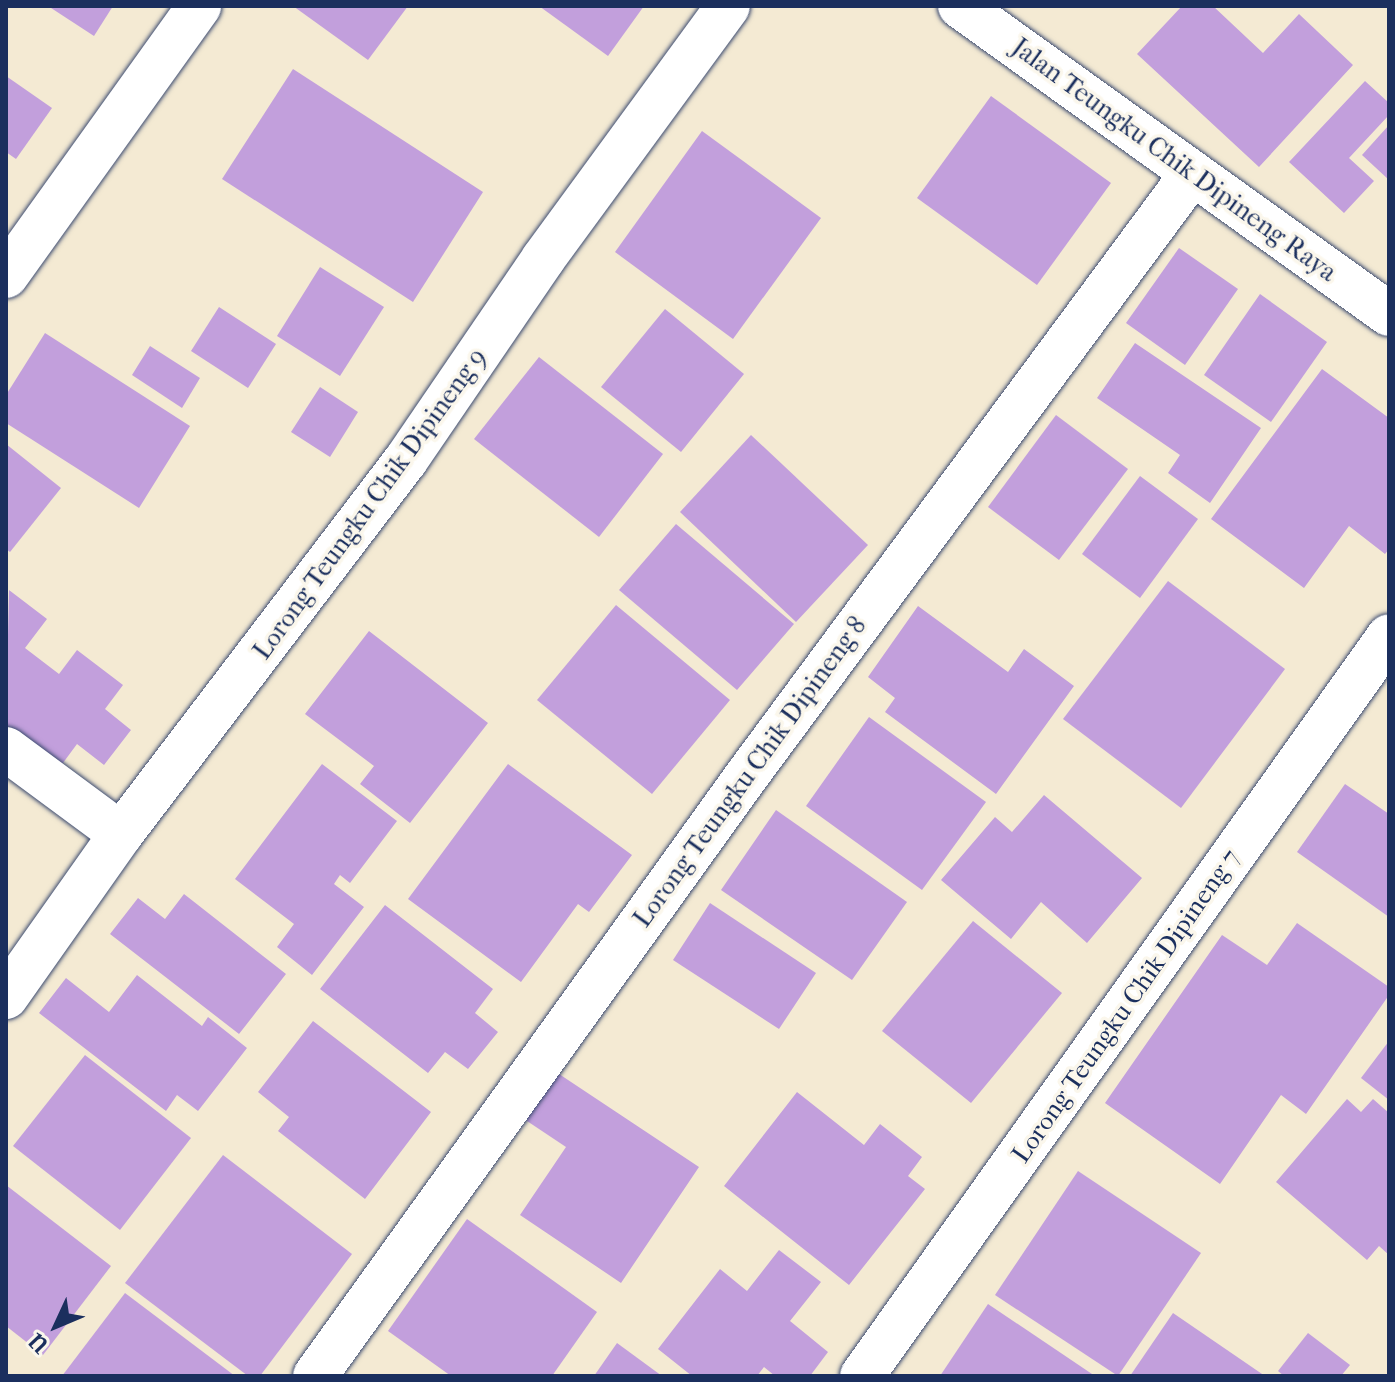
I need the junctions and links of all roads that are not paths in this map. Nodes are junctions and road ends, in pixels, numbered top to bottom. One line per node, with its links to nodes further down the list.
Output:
1 (199, 6): 5 (street)
2 (728, 6): 9 (street, Lorong Teungku Chik Dipineng 9)
3 (983, 12): 4 (street, Jalan Teungku Chik Dipineng Raya)
4 (1192, 174): 6 (street, Jalan Teungku Chik Dipineng Raya); 11 (street, Lorong Teungku Chik Dipineng 8)
5 (6, 276)
6 (1389, 314)
7 (1389, 636): 12 (street, Lorong Teungku Chik Dipineng 7)
8 (6, 749): 9 (street)
9 (121, 834): 10 (street, Lorong Teungku Chik Dipineng 9)
10 (6, 997)
11 (327, 1371)
12 (862, 1376)

